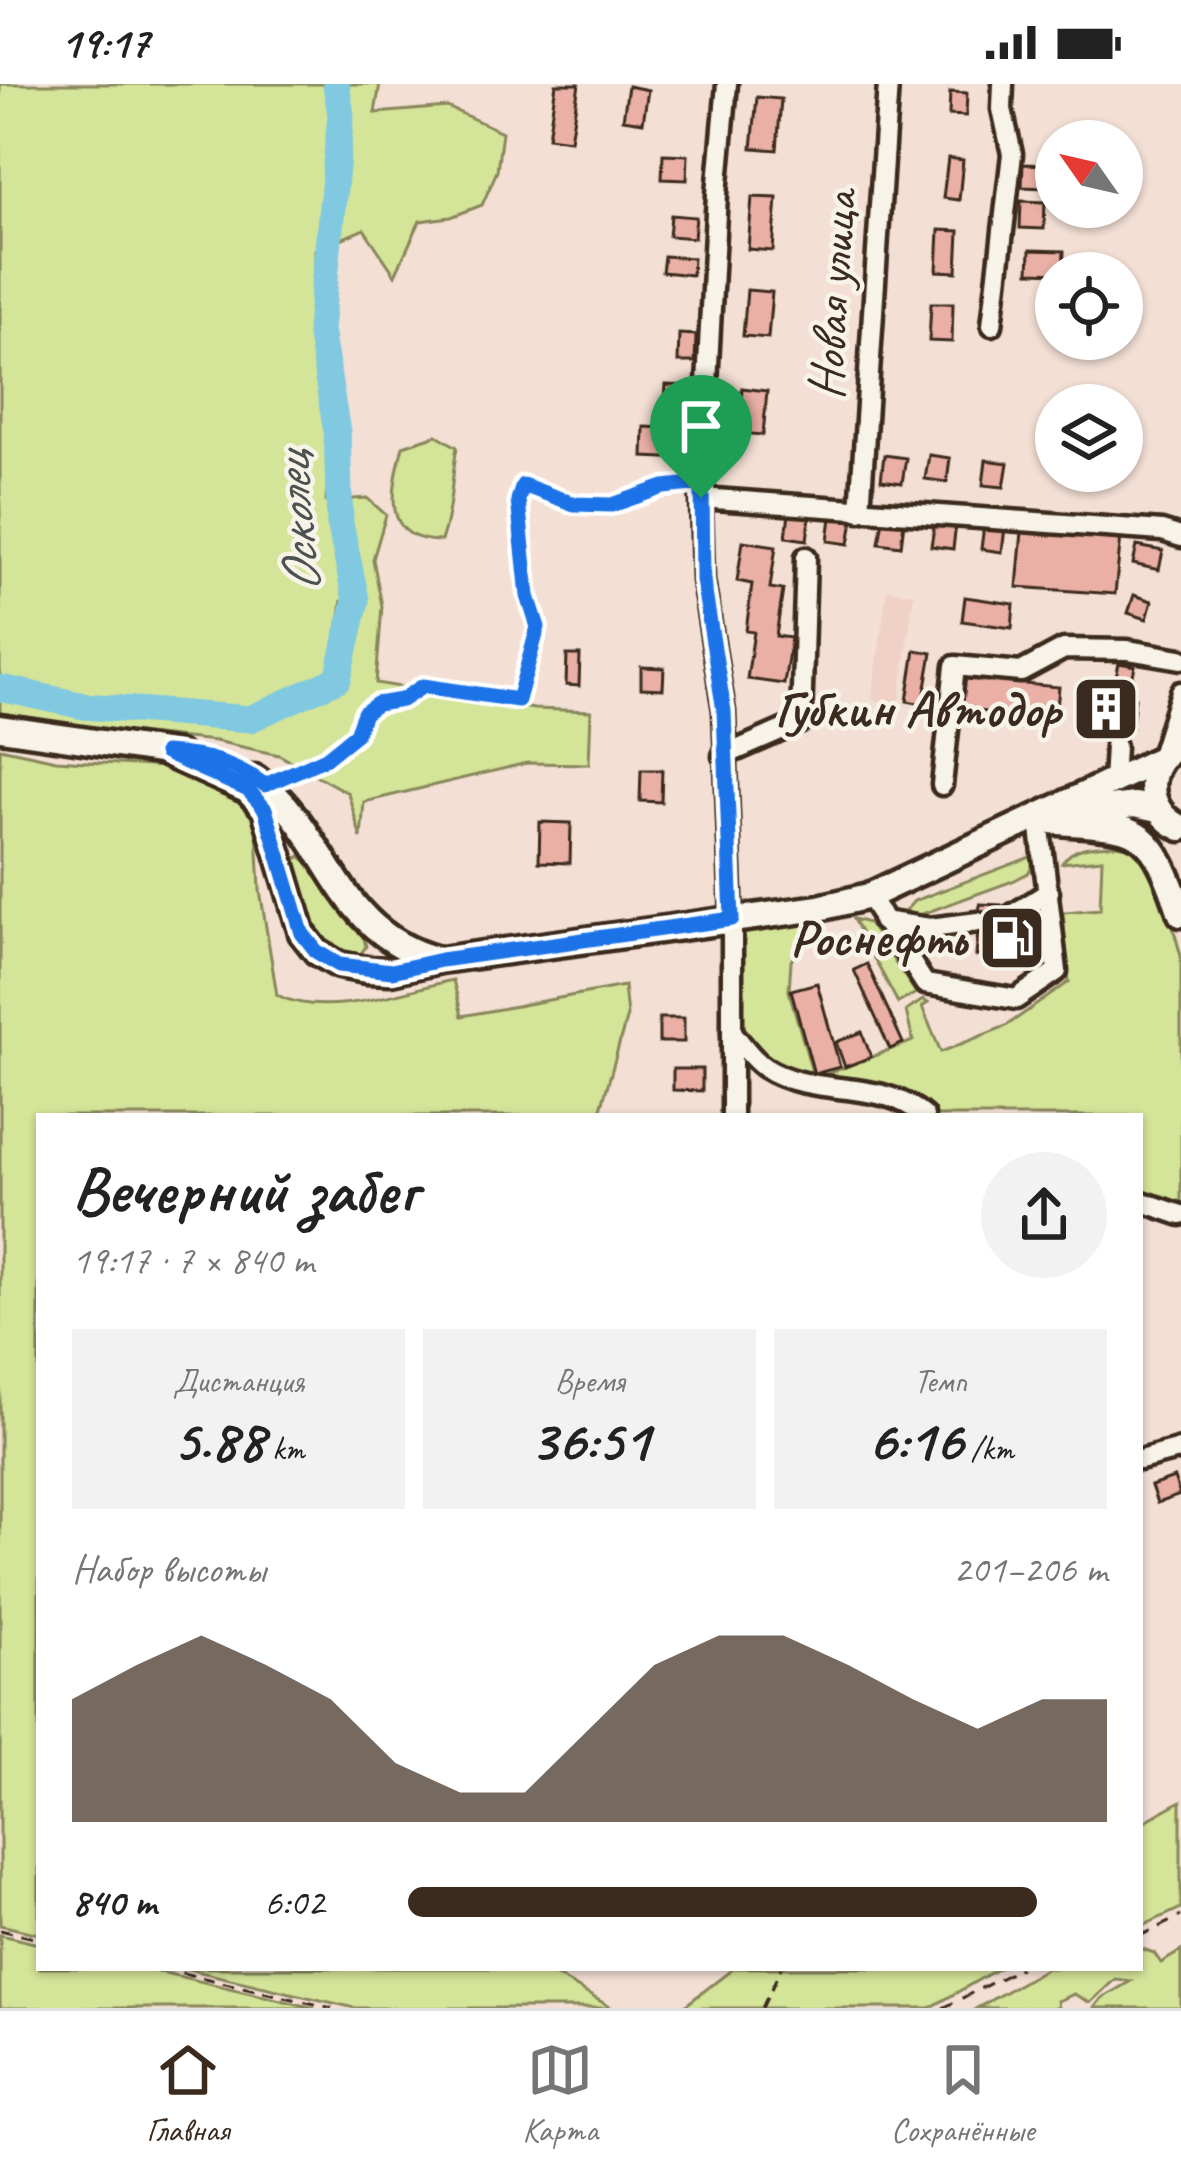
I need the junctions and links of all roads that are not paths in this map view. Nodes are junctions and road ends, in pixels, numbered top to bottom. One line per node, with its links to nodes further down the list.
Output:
1 (728, 84): 5 (street)
2 (888, 84): 6 (street, Новая улица)
3 (1003, 84): 4 (street)
4 (992, 325)
5 (697, 489): 6 (street); 15 (street)
6 (860, 511): 7 (street)
7 (1181, 537)
8 (806, 557): 15 (street)
9 (1181, 659): 17 (street)
10 (1181, 692): 13 (street)
11 (0, 728): 14 (main road)
12 (1115, 746): 16 (street)
13 (1174, 748): 16 (main road); 19 (main road)
14 (165, 753): 27 (main road); 27 (main road)
15 (723, 756): 23 (street)
16 (1113, 783): 18 (main road)
17 (942, 785)
18 (1039, 820): 19 (main road); 20 (street); 21 (main road); 22 (main road)
19 (1173, 827)
20 (1049, 892): 24 (street); 26 (street)
21 (869, 896): 23 (main road); 24 (street)
22 (1181, 914)
23 (732, 919): 27 (main road); 28 (street)
24 (882, 921): 25 (street)
25 (978, 922)
26 (999, 923)
27 (441, 960)
28 (733, 1032): 29 (street); 30 (street)
29 (732, 1113)
30 (919, 1113)
31 (1143, 1202): 32 (street)
32 (1181, 1215)
33 (1181, 1449): 34 (street)
34 (1143, 1459)

